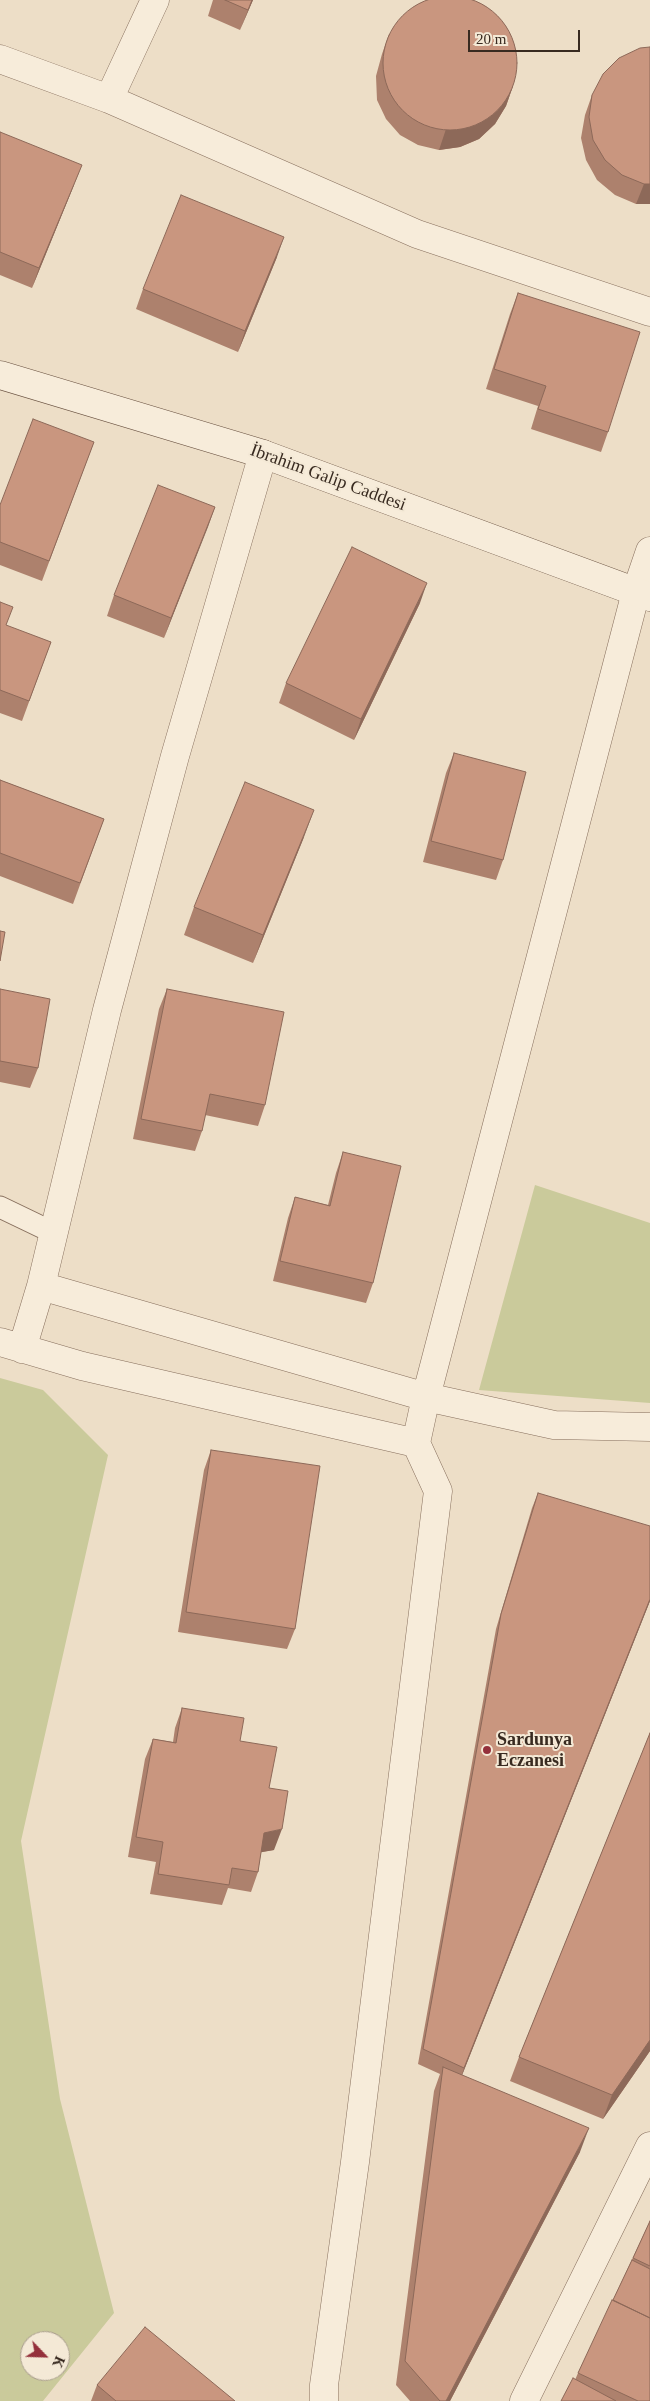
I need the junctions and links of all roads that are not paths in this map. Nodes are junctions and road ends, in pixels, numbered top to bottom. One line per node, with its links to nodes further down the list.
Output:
1 (155, 0): 3 (street)
2 (0, 59): 3 (street)
3 (109, 99): 4 (street)
4 (650, 312)
5 (0, 375): 6 (street, İbrahim Galip Caddesi)
6 (263, 454): 8 (street, İbrahim Galip Caddesi); 10 (street)
7 (650, 551): 8 (street)
8 (643, 595): 13 (street)
9 (0, 1207): 10 (lane)
10 (54, 1233): 11 (street)
11 (41, 1286): 12 (street); 13 (street)
12 (11, 1345): 15 (street)
13 (426, 1396): 14 (street); 15 (street)
14 (650, 1427)
15 (416, 1444): 17 (street)
16 (650, 2146): 18 (street)
17 (324, 2401)
18 (524, 2401)

